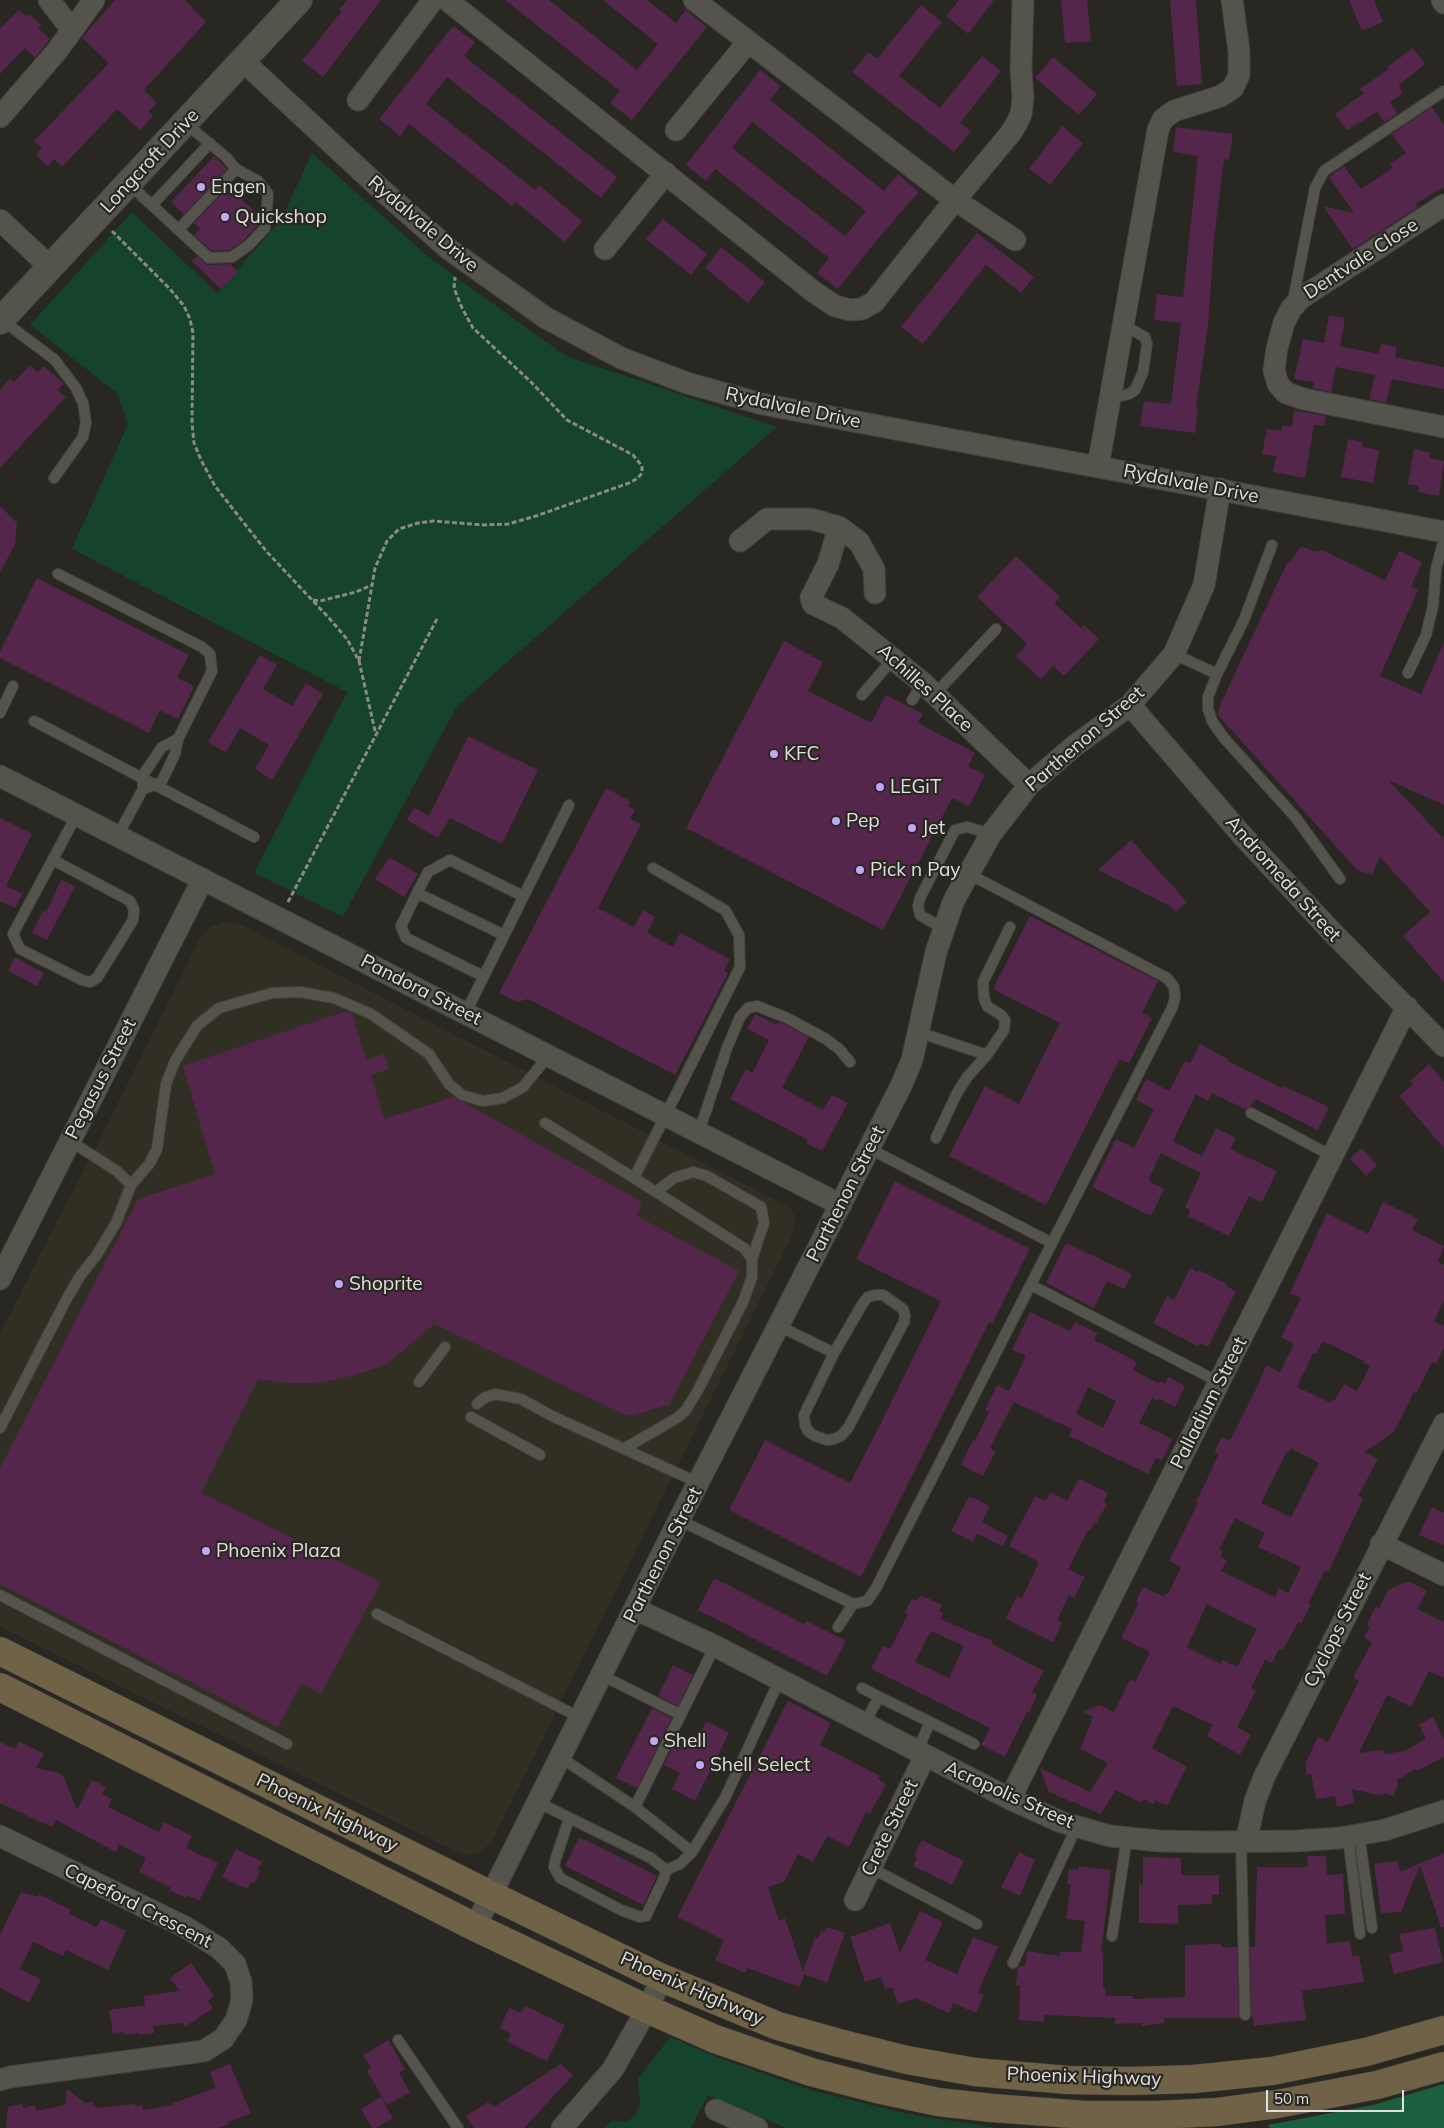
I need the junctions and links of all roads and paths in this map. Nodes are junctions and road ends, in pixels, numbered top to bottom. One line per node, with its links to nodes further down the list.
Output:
1 (49, 0): 11 (street)
2 (94, 0): 11 (street)
3 (299, 0): 13 (street, Longcroft Drive)
4 (433, 0): 15 (street)
5 (447, 0): 21 (street)
6 (694, 0): 12 (street)
7 (1023, 0): 23 (street)
8 (1232, 0): 35 (street)
9 (1442, 0): 10 (street)
10 (1444, 3)
11 (72, 30): 16 (street)
12 (748, 42): 18 (street); 23 (street)
13 (243, 62): 17 (street, Longcroft Drive); 31 (street, Rydalvale Drive)
14 (1444, 91): 33 (lane)
15 (358, 100)
16 (0, 117)
17 (185, 124): 19 (lane); 22 (street, Longcroft Drive)
18 (676, 130)
19 (210, 143): 20 (lane); 24 (lane)
20 (236, 169): 28 (lane); 28 (lane)
21 (666, 173): 23 (street); 30 (street)
22 (128, 184): 24 (lane); 26 (street, Longcroft Drive)
23 (955, 200): 29 (street)
24 (152, 205): 28 (lane)
25 (1444, 205): 33 (street, Dentvale Close)
26 (98, 216): 32 (street, Longcroft Drive); 49 (path)
27 (0, 220): 32 (street)
28 (178, 230)
29 (1015, 240)
30 (605, 249)
31 (459, 257): 38 (street, Rydalvale Drive); 47 (path)
32 (50, 267): 34 (street, Longcroft Drive)
33 (1291, 308): 37 (street, Dentvale Close)
34 (1, 320): 39 (lane)
35 (1123, 325): 36 (street); 36 (lane)
36 (1109, 399): 38 (street)
37 (1444, 427)
38 (1098, 466): 40 (street, Rydalvale Drive)
39 (54, 478)
40 (1220, 489): 42 (street, Rydalvale Drive); 52 (street, Parthenon Street)
41 (839, 527): 44 (street); 48 (street); 53 (street, Achilles Place)
42 (1444, 532)
43 (1444, 539): 55 (lane)
44 (740, 541)
45 (1272, 545): 56 (lane)
46 (58, 574): 64 (lane)
47 (372, 585): 49 (path); 54 (path)
48 (875, 593)
49 (312, 600): 54 (path)
50 (438, 618): 63 (path)
51 (996, 629): 58 (lane)
52 (1174, 654): 56 (lane); 60 (street, Parthenon Street)
53 (893, 659): 58 (street, Achilles Place); 59 (lane)
54 (359, 661): 63 (path)
55 (1408, 673)
56 (1217, 674): 78 (lane)
57 (13, 686): 61 (lane)
58 (923, 692): 68 (street, Achilles Place)
59 (862, 695)
60 (1130, 705): 68 (street, Parthenon Street); 86 (street, Andromeda Street)
61 (0, 712)
62 (34, 721): 66 (lane)
63 (376, 735): 81 (path)
64 (178, 738): 66 (lane); 67 (lane)
65 (0, 776): 70 (street, Pandora Street)
66 (143, 784): 67 (lane); 72 (lane)
67 (155, 785): 73 (lane)
68 (1029, 785): 71 (street, Parthenon Street)
69 (569, 805): 80 (lane)
70 (76, 816): 72 (street, Pandora Street); 74 (lane)
71 (991, 834): 76 (street, Parthenon Street); 83 (lane)
72 (117, 837): 77 (street, Pandora Street)
73 (254, 837)
74 (53, 860): 74 (lane)
75 (653, 868): 94 (lane)
76 (969, 874): 83 (street, Parthenon Street); 105 (lane)
77 (203, 879): 81 (street, Pandora Street); 98 (street, Pegasus Street)
78 (1340, 879)
79 (417, 893): 80 (lane); 84 (lane); 85 (lane)
80 (523, 896): 84 (lane)
81 (280, 918): 87 (street, Pandora Street)
82 (1010, 928): 91 (lane)
83 (944, 929): 88 (street, Parthenon Street)
84 (504, 935): 85 (lane)
85 (483, 976): 87 (lane)
86 (1408, 1007): 89 (street, Andromeda Street); 100 (street, Palladium Street)
87 (466, 1012): 90 (street, Pandora Street)
88 (918, 1032): 91 (lane); 99 (street, Parthenon Street)
89 (1444, 1046)
90 (549, 1055): 94 (street, Pandora Street); 102 (lane)
91 (987, 1055): 97 (lane)
92 (850, 1062): 96 (lane)
93 (1251, 1113): 100 (lane)
94 (665, 1115): 96 (street, Pandora Street); 101 (lane)
95 (545, 1123): 101 (lane)
96 (699, 1132): 104 (street, Pandora Street)
97 (936, 1138)
98 (70, 1141): 102 (lane); 107 (street, Pegasus Street)
99 (870, 1149): 104 (street, Parthenon Street); 105 (lane)
100 (1332, 1156): 113 (street, Palladium Street)
101 (634, 1178): 103 (lane)
102 (131, 1185): 117 (lane)
103 (656, 1192): 106 (lane); 106 (lane)
104 (841, 1205): 109 (street, Parthenon Street)
105 (1052, 1243): 108 (lane)
106 (752, 1259): 118 (lane)
107 (0, 1279)
108 (1031, 1285): 113 (lane); 125 (lane)
109 (779, 1326): 111 (lane); 120 (street, Parthenon Street)
110 (445, 1347): 112 (lane)
111 (834, 1353): 111 (lane)
112 (419, 1382)
113 (1219, 1382): 144 (street, Palladium Street)
114 (477, 1404): 118 (lane)
115 (471, 1417): 119 (lane)
116 (1444, 1424): 122 (street, Cyclops Street)
117 (0, 1428)
118 (625, 1448): 120 (lane)
119 (540, 1455)
120 (699, 1483): 121 (street, Parthenon Street)
121 (679, 1520): 125 (lane); 126 (street, Parthenon Street)
122 (1381, 1544): 123 (street); 153 (street, Cyclops Street)
123 (1444, 1575)
124 (0, 1595): 140 (lane)
125 (853, 1604): 128 (lane)
126 (635, 1609): 129 (street, Acropolis Street); 131 (street, Parthenon Street)
127 (378, 1614): 137 (lane)
128 (838, 1627)
129 (715, 1646): 132 (street, Acropolis Street); 136 (lane)
130 (0, 1651): 157 (main road, Phoenix Highway)
131 (603, 1676): 136 (lane); 137 (street, Parthenon Street)
132 (779, 1680): 139 (street, Acropolis Street); 154 (lane)
133 (0, 1687): 160 (main road, Phoenix Highway)
134 (862, 1688): 135 (lane)
135 (879, 1697): 138 (lane); 139 (lane)
136 (681, 1715): 146 (lane)
137 (581, 1718): 143 (street, Parthenon Street)
138 (930, 1722): 141 (lane); 142 (lane)
139 (864, 1724): 142 (street, Acropolis Street)
140 (287, 1744)
141 (974, 1744)
142 (921, 1754): 144 (street, Acropolis Street); 155 (street, Crete Street)
143 (560, 1757): 145 (street, Parthenon Street); 146 (lane)
144 (1010, 1799): 149 (street, Acropolis Street)
145 (537, 1802): 148 (lane); 157 (street, Parthenon Street)
146 (635, 1807): 154 (lane)
147 (1444, 1811): 150 (street, Acropolis Street)
148 (569, 1819): 156 (lane); 156 (lane)
149 (1077, 1826): 152 (street, Acropolis Street); 164 (lane)
150 (1354, 1835): 153 (street, Acropolis Street); 161 (lane); 162 (lane)
151 (0, 1836): 171 (street, Capeford Crescent)
152 (1127, 1837): 153 (street, Acropolis Street); 163 (lane)
153 (1243, 1842): 167 (lane)
154 (692, 1852): 156 (lane)
155 (871, 1868): 158 (street, Crete Street); 159 (lane)
156 (666, 1870)
157 (492, 1895): 160 (street, Parthenon Street); 165 (main road, Phoenix Highway)
158 (855, 1900)
159 (977, 1924)
160 (475, 1927): 166 (main road, Phoenix Highway)
161 (1372, 1928)
162 (1360, 1934)
163 (1112, 1936)
164 (1013, 1963)
165 (662, 1978): 166 (street); 168 (main road, Phoenix Highway)
166 (647, 2010): 170 (main road, Phoenix Highway); 174 (street)
167 (1245, 2015)
168 (1444, 2030)
169 (398, 2040): 173 (lane)
170 (1444, 2066)
171 (0, 2080)
172 (716, 2110): 175 (street)
173 (458, 2128)
174 (562, 2128)
175 (757, 2128)

